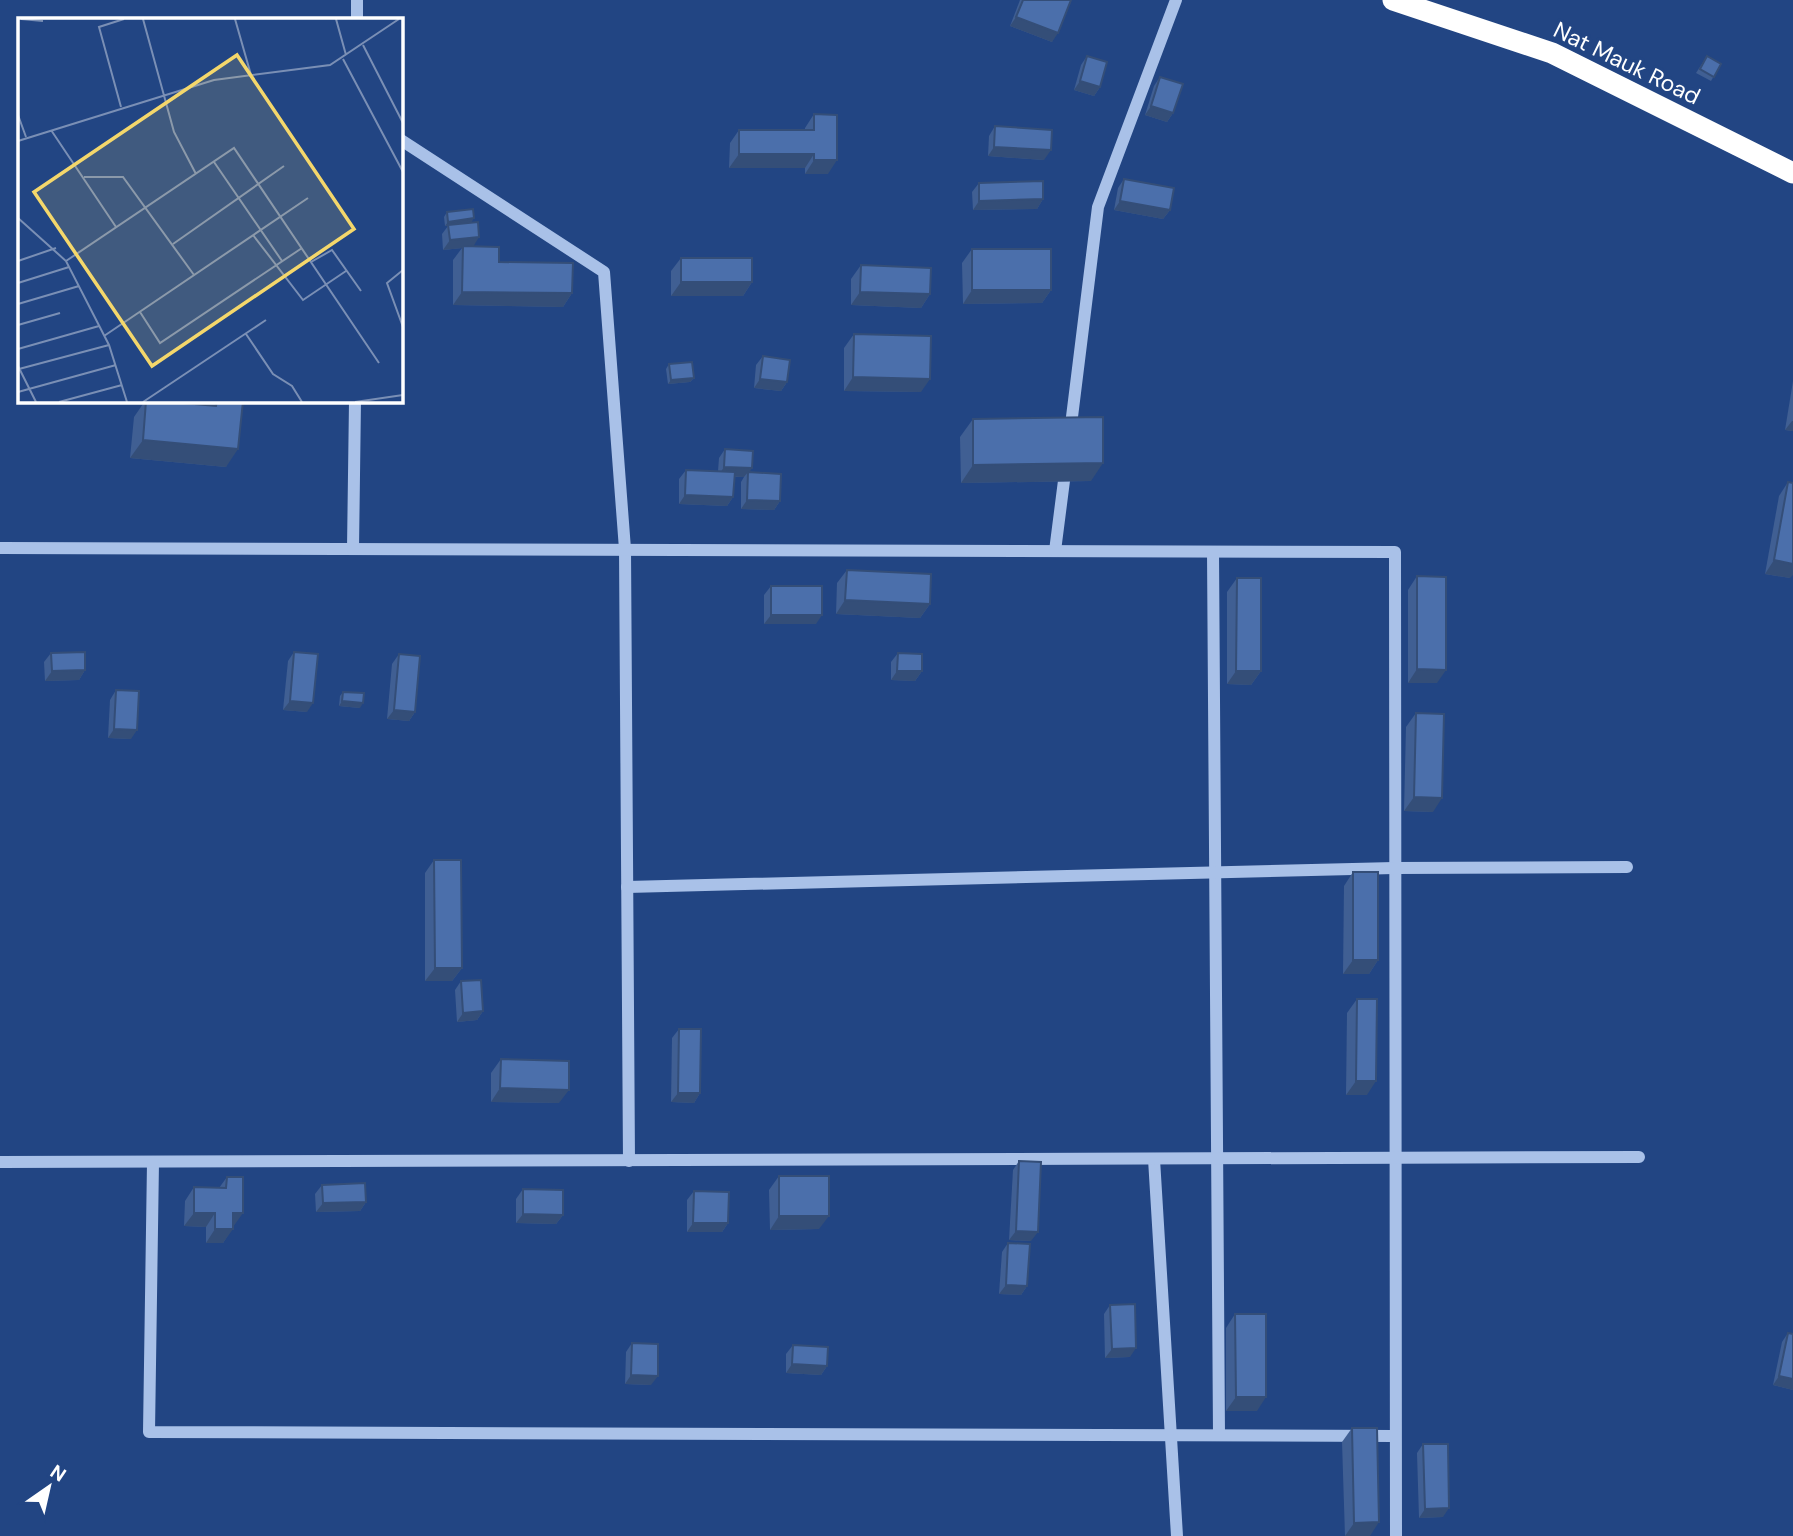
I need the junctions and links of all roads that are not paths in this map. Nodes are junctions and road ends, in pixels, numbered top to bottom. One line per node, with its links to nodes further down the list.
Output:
1 (357, 0): 4 (street)
2 (1176, 0): 8 (street)
3 (1393, 0): 6 (highway, Nat Mauk Road)
4 (357, 18)
5 (402, 141): 12 (street)
6 (1793, 173)
7 (355, 402): 11 (street)
8 (1069, 441)
9 (1067, 455): 13 (street)
10 (0, 548): 11 (street)
11 (353, 549): 12 (street)
12 (625, 550): 13 (street); 18 (street)
13 (1055, 551): 14 (street)
14 (1213, 552): 16 (street); 17 (street)
15 (1627, 867): 16 (street)
16 (1394, 868): 17 (street); 21 (street)
17 (1215, 873): 18 (street); 20 (street)
18 (627, 887): 23 (street)
19 (1639, 1157): 21 (street)
20 (1217, 1158): 21 (street); 22 (street); 27 (street)
21 (1393, 1158): 28 (street)
22 (1154, 1159): 23 (street); 26 (street)
23 (629, 1161): 25 (street)
24 (0, 1162): 25 (street)
25 (153, 1163): 26 (street)
26 (1170, 1435): 27 (street); 29 (street)
27 (1219, 1436): 28 (street)
28 (1395, 1436): 30 (street)
29 (1177, 1536)
30 (1396, 1536)

